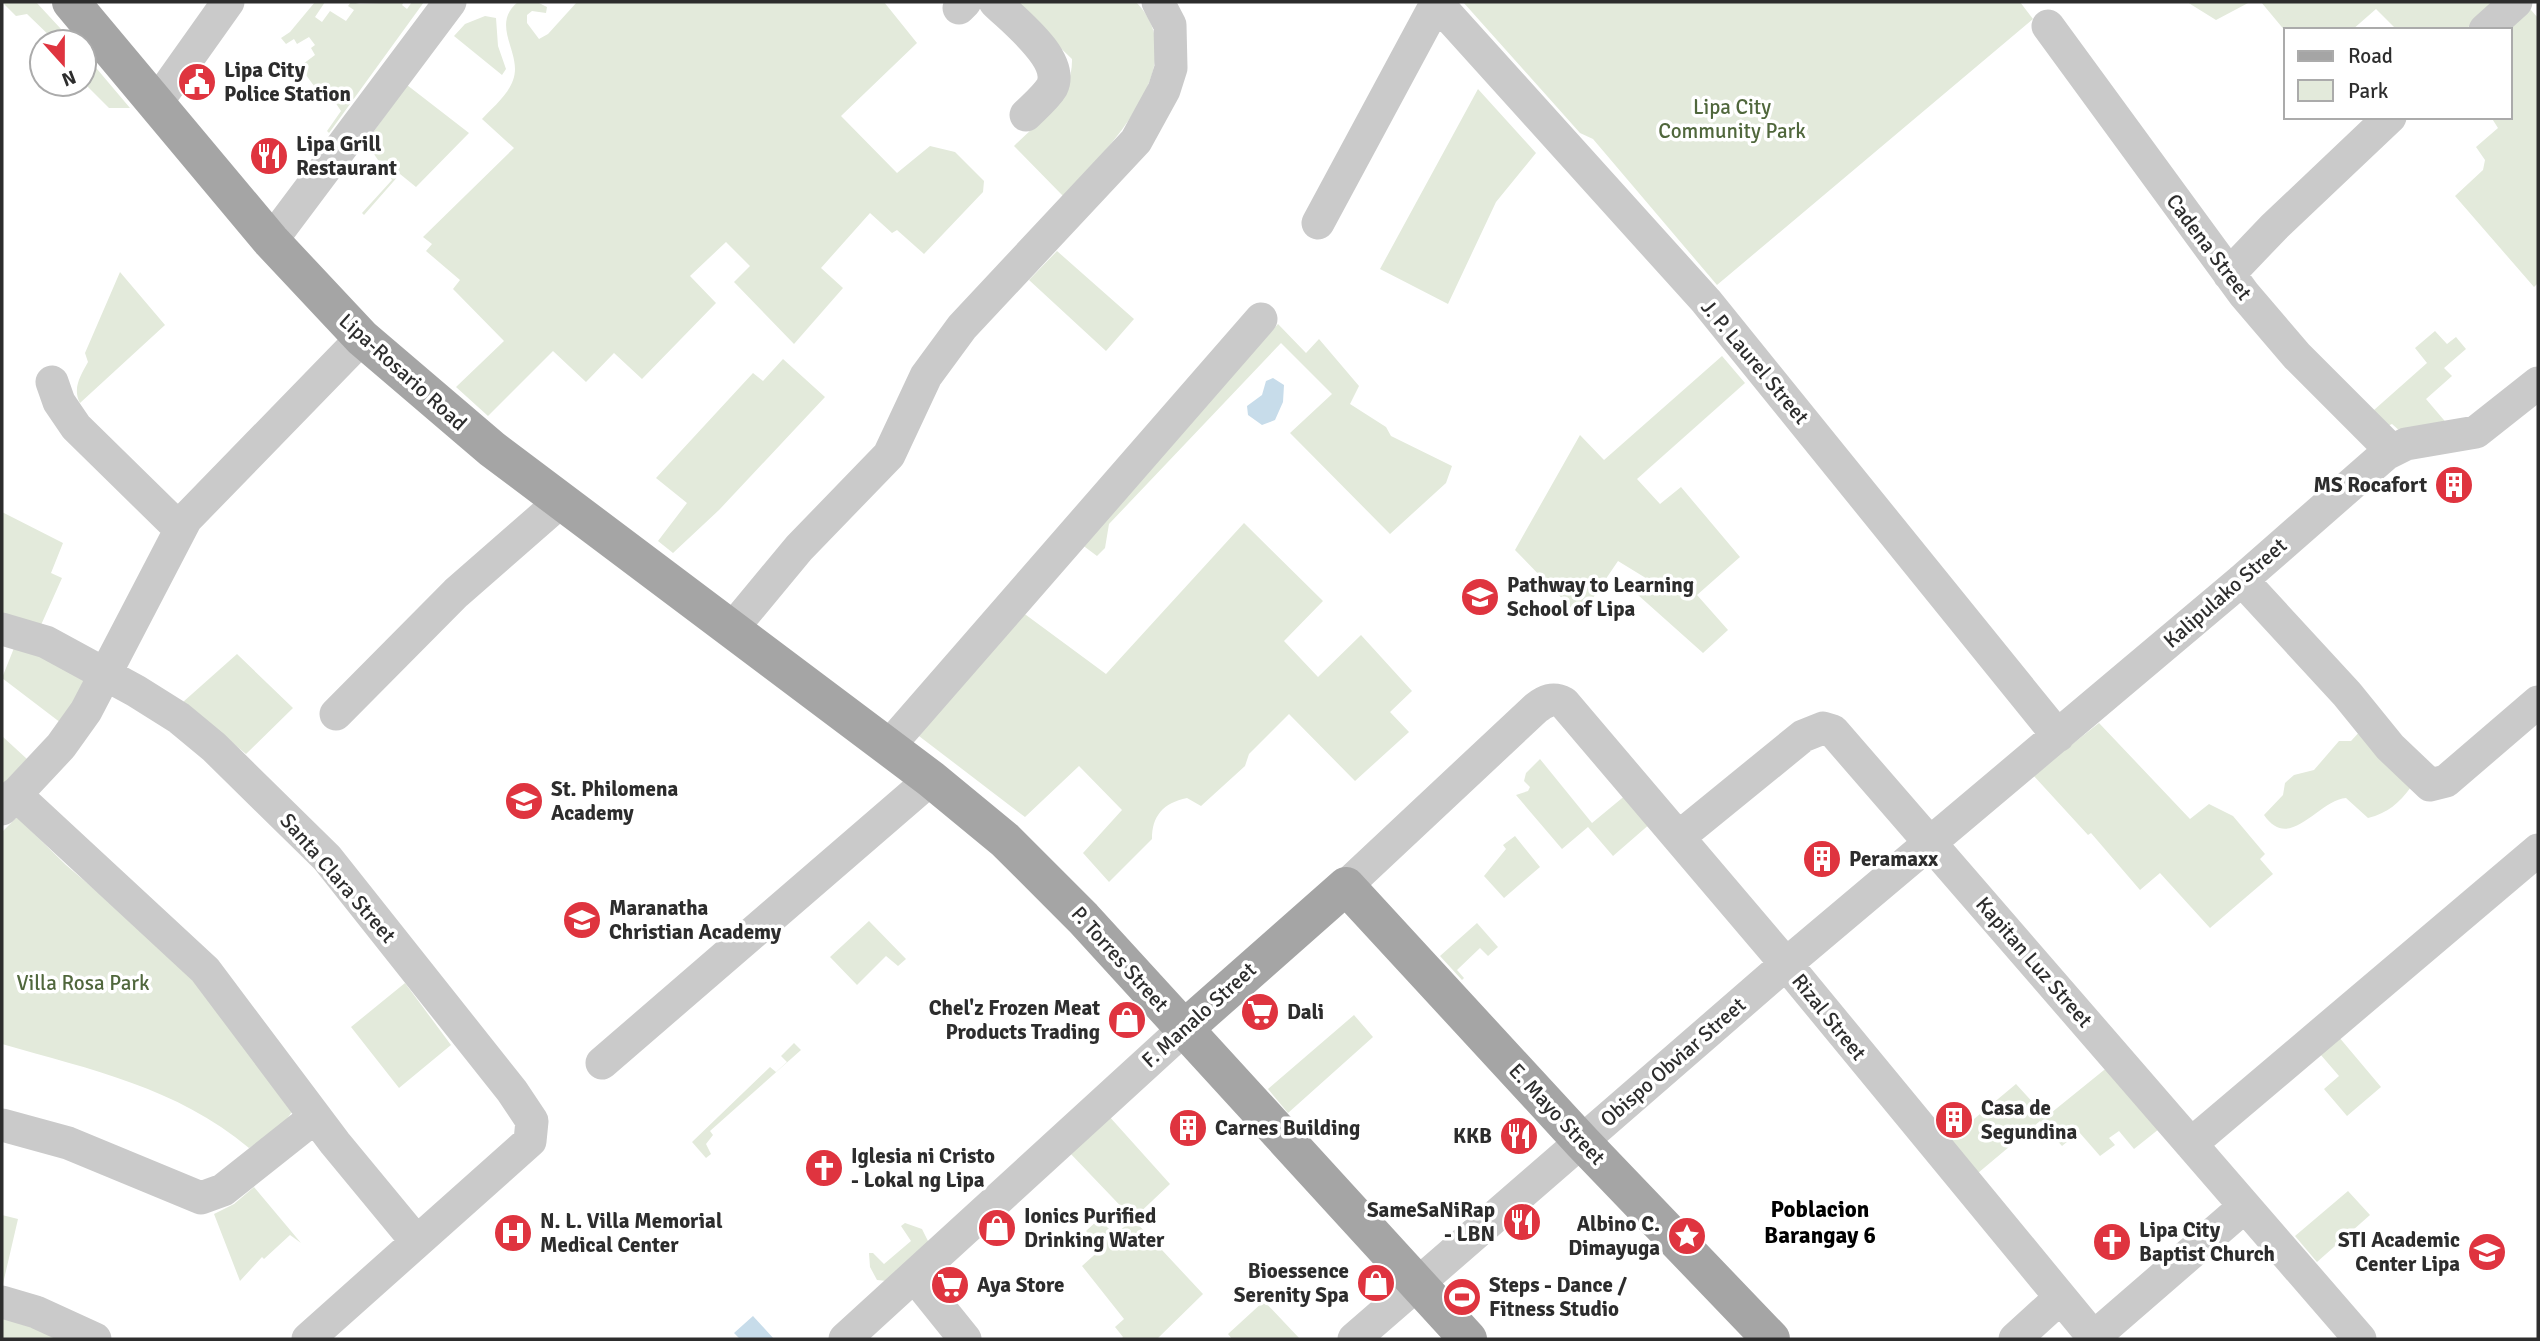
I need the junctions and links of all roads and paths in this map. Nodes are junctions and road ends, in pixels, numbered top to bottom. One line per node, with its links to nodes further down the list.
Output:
1 (71, 2): 10 (main road, Lipa-Rosario Road)
2 (228, 2): 10 (street)
3 (450, 2): 14 (street)
4 (995, 2): 11 (street)
5 (1158, 2): 25 (street)
6 (1436, 2): 13 (street); 31 (street, J. P. Laurel Street)
7 (2516, 2): 9 (street)
8 (2048, 26): 15 (street, Cadena Street)
9 (2487, 28)
10 (157, 102): 14 (main road, Lipa-Rosario Road)
11 (1026, 116)
12 (2388, 119): 15 (street)
13 (1318, 223)
14 (271, 241): 17 (main road, Lipa-Rosario Road)
15 (2229, 274): 20 (street, Cadena Street)
16 (1261, 319): 32 (street)
17 (362, 338): 21 (main road, Lipa-Rosario Road); 22 (street)
18 (52, 382): 22 (street)
19 (2538, 383): 20 (street, Kalipulako Street)
20 (2391, 450): 23 (street, Kalipulako Street)
21 (560, 502): 25 (main road, Lipa-Rosario Road); 30 (street)
22 (179, 528): 26 (street)
23 (2242, 580): 29 (street); 31 (street, Kalipulako Street)
24 (2, 629): 26 (street, Santa Clara Street)
25 (731, 631): 27 (main road, Lipa-Rosario Road)
26 (106, 676): 34 (street); 47 (street, Santa Clara Street)
27 (794, 678): 32 (main road, P. Torres Street)
28 (1558, 699): 35 (street, Rizal Street); 38 (street, F. Manalo Street)
29 (2538, 702)
30 (336, 714)
31 (2058, 736): 36 (street, Kalipulako Street)
32 (888, 747): 33 (main road, P. Torres Street)
33 (931, 779): 40 (main road, P. Torres Street); 41 (street)
34 (8, 801): 42 (street)
35 (1679, 837): 36 (street, Kapitan Luz Street); 39 (street, Rizal Street)
36 (1932, 843): 39 (street, Obispo Obviar Street); 45 (street, Kapitan Luz Street)
37 (2538, 850): 45 (street)
38 (1346, 886): 40 (main road, F. Manalo Street); 44 (main road, E. Mayo Street)
39 (1786, 964): 44 (street, Obispo Obviar Street); 50 (street, Rizal Street)
40 (1184, 1029): 48 (street, F. Manalo Street); 49 (main road, P. Torres Street)
41 (603, 1063)
42 (315, 1117): 43 (street); 47 (street)
43 (2, 1125)
44 (1582, 1142): 49 (street, Obispo Obviar Street); 59 (main road, E. Mayo Street)
45 (2191, 1144): 46 (street, Kapitan Luz Street)
46 (2244, 1207): 52 (street); 61 (street, Kapitan Luz Street)
47 (416, 1241): 54 (street)
48 (915, 1277): 55 (street, F. Manalo Street); 56 (street)
49 (1417, 1283): 57 (street, Obispo Obviar Street); 58 (main road, P. Torres Street)
50 (2060, 1298): 52 (street, Rizal Street); 60 (street)
51 (2, 1302): 53 (street)
52 (2095, 1338)
53 (96, 1339)
54 (308, 1339)
55 (845, 1339)
56 (965, 1339)
57 (1354, 1339)
58 (1468, 1339)
59 (1771, 1339)
60 (2015, 1339)
61 (2360, 1339)

